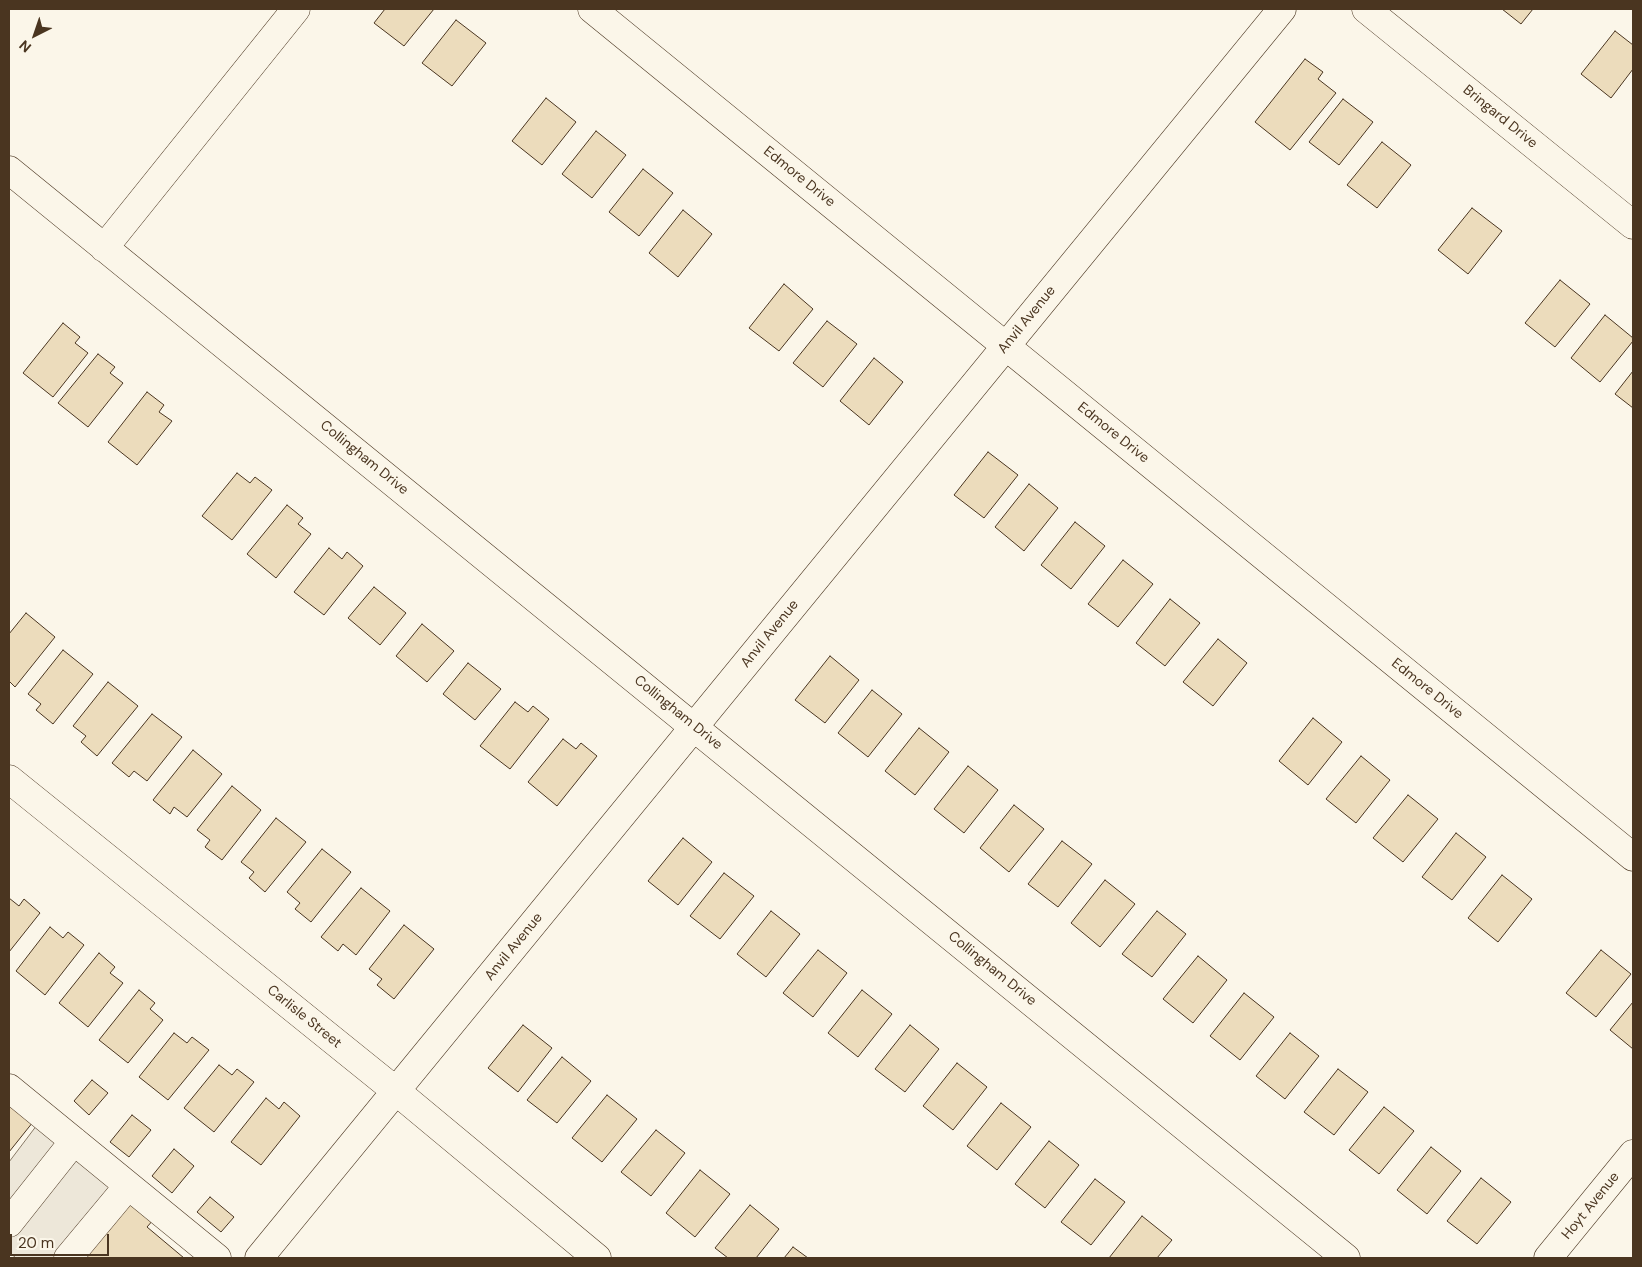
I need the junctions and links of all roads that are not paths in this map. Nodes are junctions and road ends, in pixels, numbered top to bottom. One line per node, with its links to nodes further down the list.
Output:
1 (296, 9): 7 (street)
2 (592, 9): 8 (street, Edmore Drive)
3 (1282, 9): 8 (street, Anvil Avenue)
4 (1366, 9): 6 (street, Bringard Drive)
5 (9, 170): 7 (street, Collingham Drive)
6 (1633, 225)
7 (104, 248): 9 (street, Collingham Drive)
8 (1006, 346): 9 (street, Anvil Avenue); 11 (street, Edmore Drive)
9 (694, 726): 13 (street, Anvil Avenue); 22 (street, Collingham Drive)
10 (9, 779): 13 (street, Carlisle Street)
11 (1633, 857)
12 (9, 1088): 14 (street)
13 (396, 1091): 20 (street, Anvil Avenue); 21 (street, Carlisle Street)
14 (74, 1141): 16 (street); 17 (street)
15 (1633, 1154): 23 (street, Hoyt Avenue)
16 (128, 1186): 18 (street); 19 (street)
17 (9, 1222)
18 (68, 1258)
19 (217, 1258)
20 (259, 1258)
21 (597, 1258)
22 (1346, 1258)
23 (1548, 1258)

